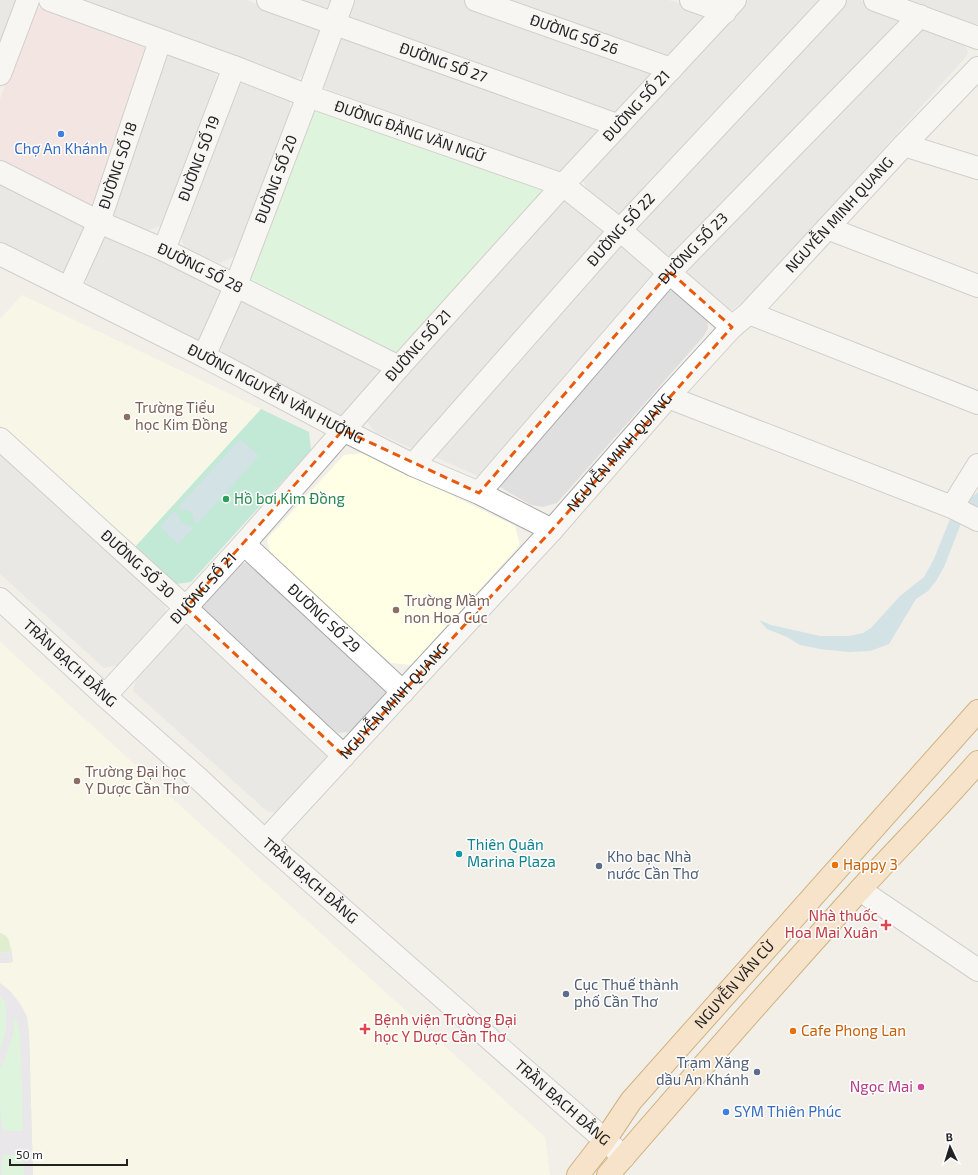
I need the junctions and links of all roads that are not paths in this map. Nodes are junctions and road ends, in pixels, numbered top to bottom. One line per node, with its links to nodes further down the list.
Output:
1 (28, 0): 17 (street)
2 (50, 0): 13 (street, ĐƯỜNG ĐẶNG VĂN NGỮ)
3 (268, 0): 11 (street, ĐƯỜNG SỐ 27)
4 (342, 0): 11 (street, ĐƯỜNG SỐ 20)
5 (476, 0): 16 (street, ĐƯỜNG SỐ 26)
6 (691, 0): 9 (street)
7 (835, 0): 26 (street, ĐƯỜNG SỐ 22)
8 (875, 0): 10 (street)
9 (730, 6): 16 (street, ĐƯỜNG SỐ 21)
10 (920, 16): 12 (street); 29 (street, ĐƯỜNG SỐ 23)
11 (334, 23): 18 (street, ĐƯỜNG SỐ 20); 19 (street, ĐƯỜNG SỐ 27)
12 (978, 38)
13 (160, 41): 14 (street, ĐƯỜNG ĐẶNG VĂN NGỮ); 24 (street, ĐƯỜNG SỐ 18)
14 (234, 68): 18 (street, ĐƯỜNG ĐẶNG VĂN NGỮ); 27 (street, ĐƯỜNG SỐ 19)
15 (978, 68): 20 (street, NGUYỄN MINH QUANG)
16 (671, 69): 19 (street, ĐƯỜNG SỐ 21)
17 (0, 74)
18 (308, 96): 23 (street, ĐƯỜNG ĐẶNG VĂN NGỮ); 30 (street, ĐƯỜNG SỐ 20)
19 (617, 125): 23 (street, ĐƯỜNG SỐ 21)
20 (904, 145): 21 (street); 25 (street, NGUYỄN MINH QUANG)
21 (978, 168)
22 (0, 172): 24 (street, ĐƯỜNG SỐ 28)
23 (562, 185): 26 (street, ĐƯỜNG ĐẶNG VĂN NGỮ); 36 (street, ĐƯỜNG SỐ 21)
24 (99, 222): 27 (street, ĐƯỜNG SỐ 28); 32 (street, ĐƯỜNG SỐ 18)
25 (827, 228): 31 (street); 33 (street, NGUYỄN MINH QUANG)
26 (620, 230): 29 (street, ĐƯỜNG ĐẶNG VĂN NGỮ); 41 (street, ĐƯỜNG SỐ 22)
27 (164, 250): 30 (street, ĐƯỜNG SỐ 28)
28 (0, 254): 32 (street, ĐƯỜNG NGUYỄN VĂN HƯỞNG)
29 (670, 272): 34 (street, ĐƯỜNG ĐẶNG VĂN NGỮ); 43 (street, ĐƯỜNG SỐ 23)
30 (236, 285): 35 (street, ĐƯỜNG SỐ 20); 36 (street, ĐƯỜNG SỐ 28)
31 (978, 286)
32 (69, 288): 35 (street, ĐƯỜNG NGUYỄN VĂN HƯỞNG)
33 (749, 313): 34 (street, NGUYỄN MINH QUANG); 38 (street)
34 (732, 327): 37 (street, NGUYỄN MINH QUANG)
35 (204, 356): 39 (street, ĐƯỜNG NGUYỄN VĂN HƯỞNG)
36 (399, 367): 39 (street, ĐƯỜNG SỐ 21)
37 (668, 397): 44 (street); 46 (street, NGUYỄN MINH QUANG)
38 (978, 403)
39 (343, 430): 41 (street, ĐƯỜNG NGUYỄN VĂN HƯỞNG); 47 (street, ĐƯỜNG SỐ 21)
40 (0, 439): 49 (street, ĐƯỜNG SỐ 30)
41 (413, 465): 43 (street, ĐƯỜNG NGUYỄN VĂN HƯỞNG)
42 (978, 465): 44 (street)
43 (480, 493): 46 (street, ĐƯỜNG NGUYỄN VĂN HƯỞNG)
44 (953, 508): 45 (street)
45 (978, 520)
46 (552, 530): 50 (street, NGUYỄN MINH QUANG)
47 (244, 544): 49 (street, ĐƯỜNG SỐ 21); 50 (street, ĐƯỜNG SỐ 29)
48 (0, 599): 51 (street, TRẦN BẠCH ĐẰNG)
49 (186, 608): 51 (street, ĐƯỜNG SỐ 21); 53 (street, ĐƯỜNG SỐ 30)
50 (403, 692): 53 (street, NGUYỄN MINH QUANG)
51 (105, 696): 55 (street, TRẦN BẠCH ĐẰNG)
52 (978, 711): 58 (main road, NGUYỄN VĂN CỪ)
53 (344, 756): 55 (street, NGUYỄN MINH QUANG)
54 (978, 762): 56 (main road, NGUYỄN VĂN CỪ)
55 (265, 841): 58 (street, TRẦN BẠCH ĐẰNG)
56 (860, 890): 57 (street); 59 (main road, NGUYỄN VĂN CỪ)
57 (978, 970)
58 (606, 1140): 59 (street, TRẦN BẠCH ĐẰNG); 60 (main road, NGUYỄN VĂN CỪ)
59 (624, 1157): 61 (main road, NGUYỄN VĂN CỪ)
60 (578, 1175)
61 (608, 1175)

